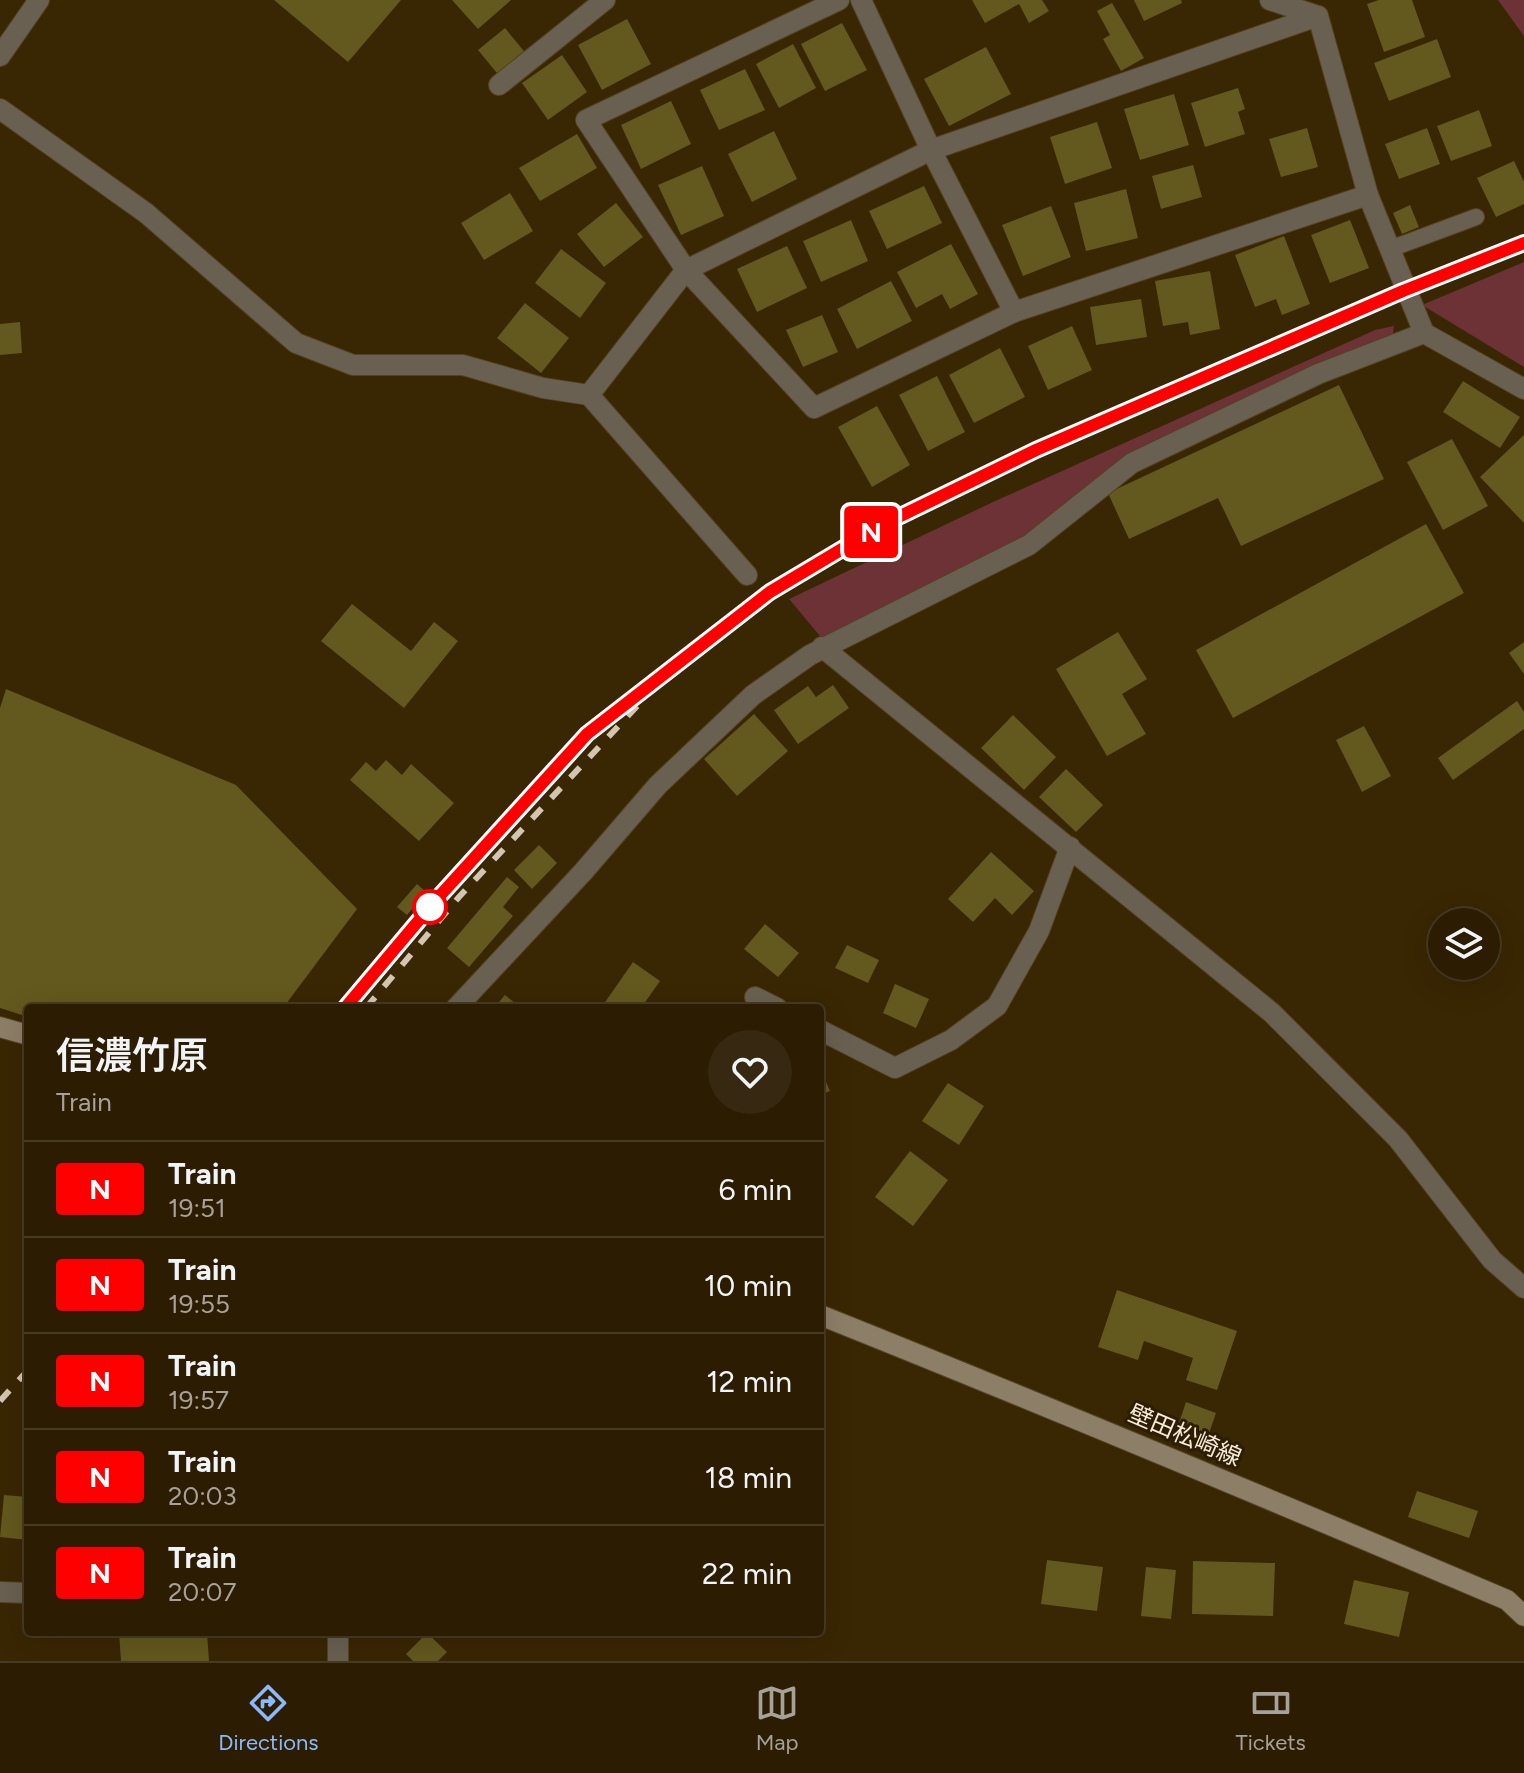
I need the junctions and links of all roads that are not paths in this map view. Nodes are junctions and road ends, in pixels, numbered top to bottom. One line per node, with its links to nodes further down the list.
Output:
1 (39, 0): 7 (street)
2 (605, 0): 8 (street)
3 (839, 0): 14 (street)
4 (861, 0): 10 (street)
5 (1270, 0): 6 (street)
6 (1318, 16): 10 (street); 11 (street)
7 (0, 56)
8 (499, 85)
9 (0, 109): 18 (street)
10 (931, 150): 14 (street); 15 (street)
11 (1368, 195): 13 (street); 15 (street)
12 (1476, 217): 13 (lane)
13 (1390, 249): 16 (street)
14 (686, 270): 15 (street); 18 (street)
15 (1014, 312)
16 (1424, 333): 17 (street); 20 (street)
17 (1524, 389)
18 (589, 395): 19 (street)
19 (747, 575)
20 (822, 647): 21 (street); 23 (street)
21 (1070, 847): 26 (street); 28 (street)
22 (755, 997): 24 (street)
23 (460, 1004)
24 (769, 1004)
25 (0, 1027): 27 (main road)
26 (824, 1032)
27 (24, 1034)
28 (1524, 1288)
29 (824, 1317): 32 (main road, 壁田松崎線)
30 (0, 1592): 31 (street)
31 (24, 1593)
32 (1524, 1616)
33 (338, 1636): 34 (street)
34 (338, 1661)

